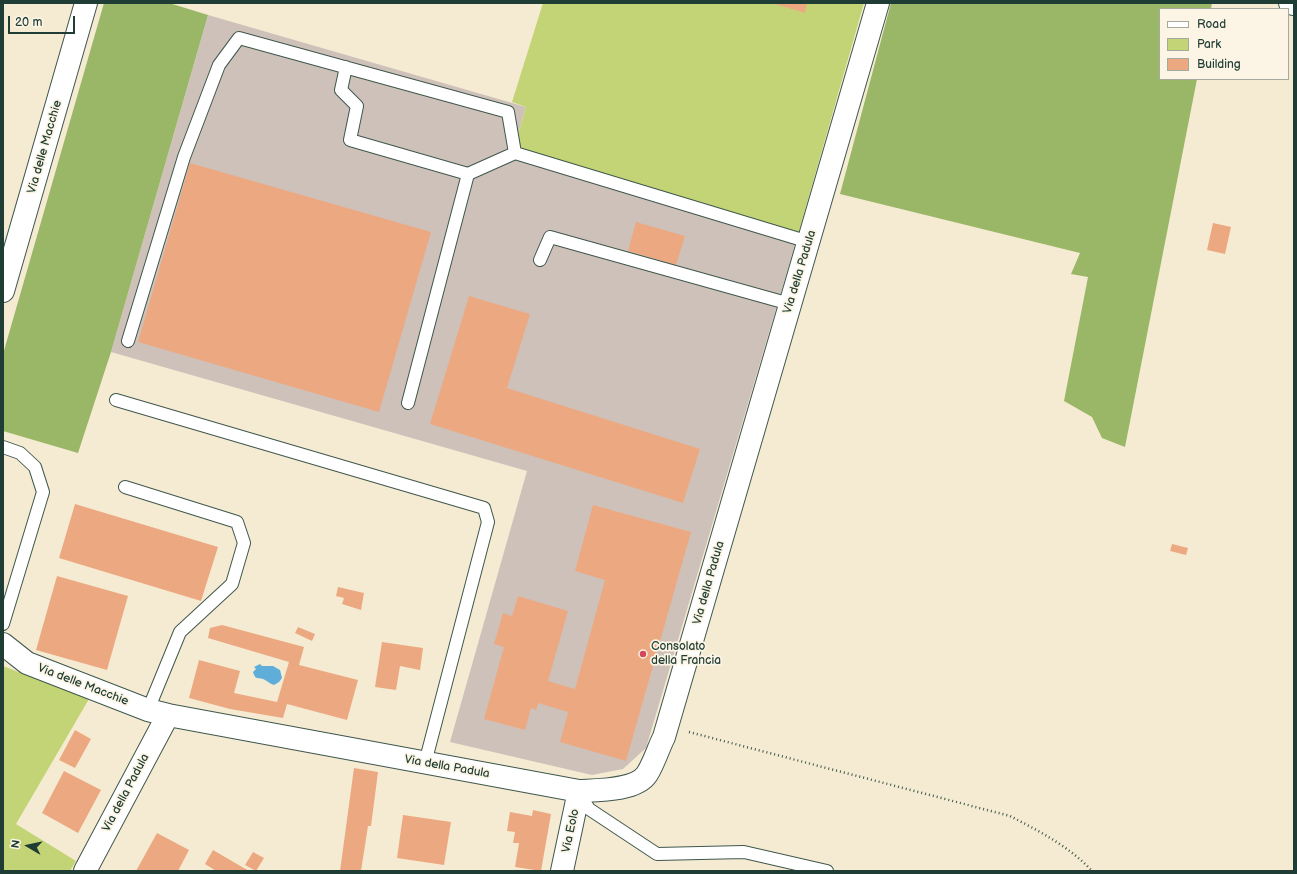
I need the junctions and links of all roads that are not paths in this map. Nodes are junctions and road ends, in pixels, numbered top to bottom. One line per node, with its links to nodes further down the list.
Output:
1 (86, 3): 10 (street, Via delle Macchie)
2 (878, 3): 8 (street, Via della Padula)
3 (1290, 3): 4 (street)
4 (1294, 4)
5 (346, 67): 6 (lane); 7 (lane); 12 (lane)
6 (515, 153): 7 (lane); 8 (lane)
7 (468, 174): 14 (lane)
8 (809, 242): 11 (street, Via della Padula)
9 (540, 260): 11 (lane)
10 (3, 291)
11 (790, 304): 21 (street, Via della Padula)
12 (128, 341)
13 (116, 400): 20 (lane)
14 (408, 402)
15 (3, 447): 17 (lane)
16 (125, 488): 19 (lane)
17 (3, 624)
18 (3, 644): 19 (street, Via delle Macchie)
19 (158, 712): 20 (street, Via della Padula); 22 (street, Via della Padula)
20 (425, 763): 21 (street, Via della Padula)
21 (579, 792): 23 (street, Via Eolo); 24 (lane)
22 (85, 871)
23 (562, 871)
24 (827, 871)

